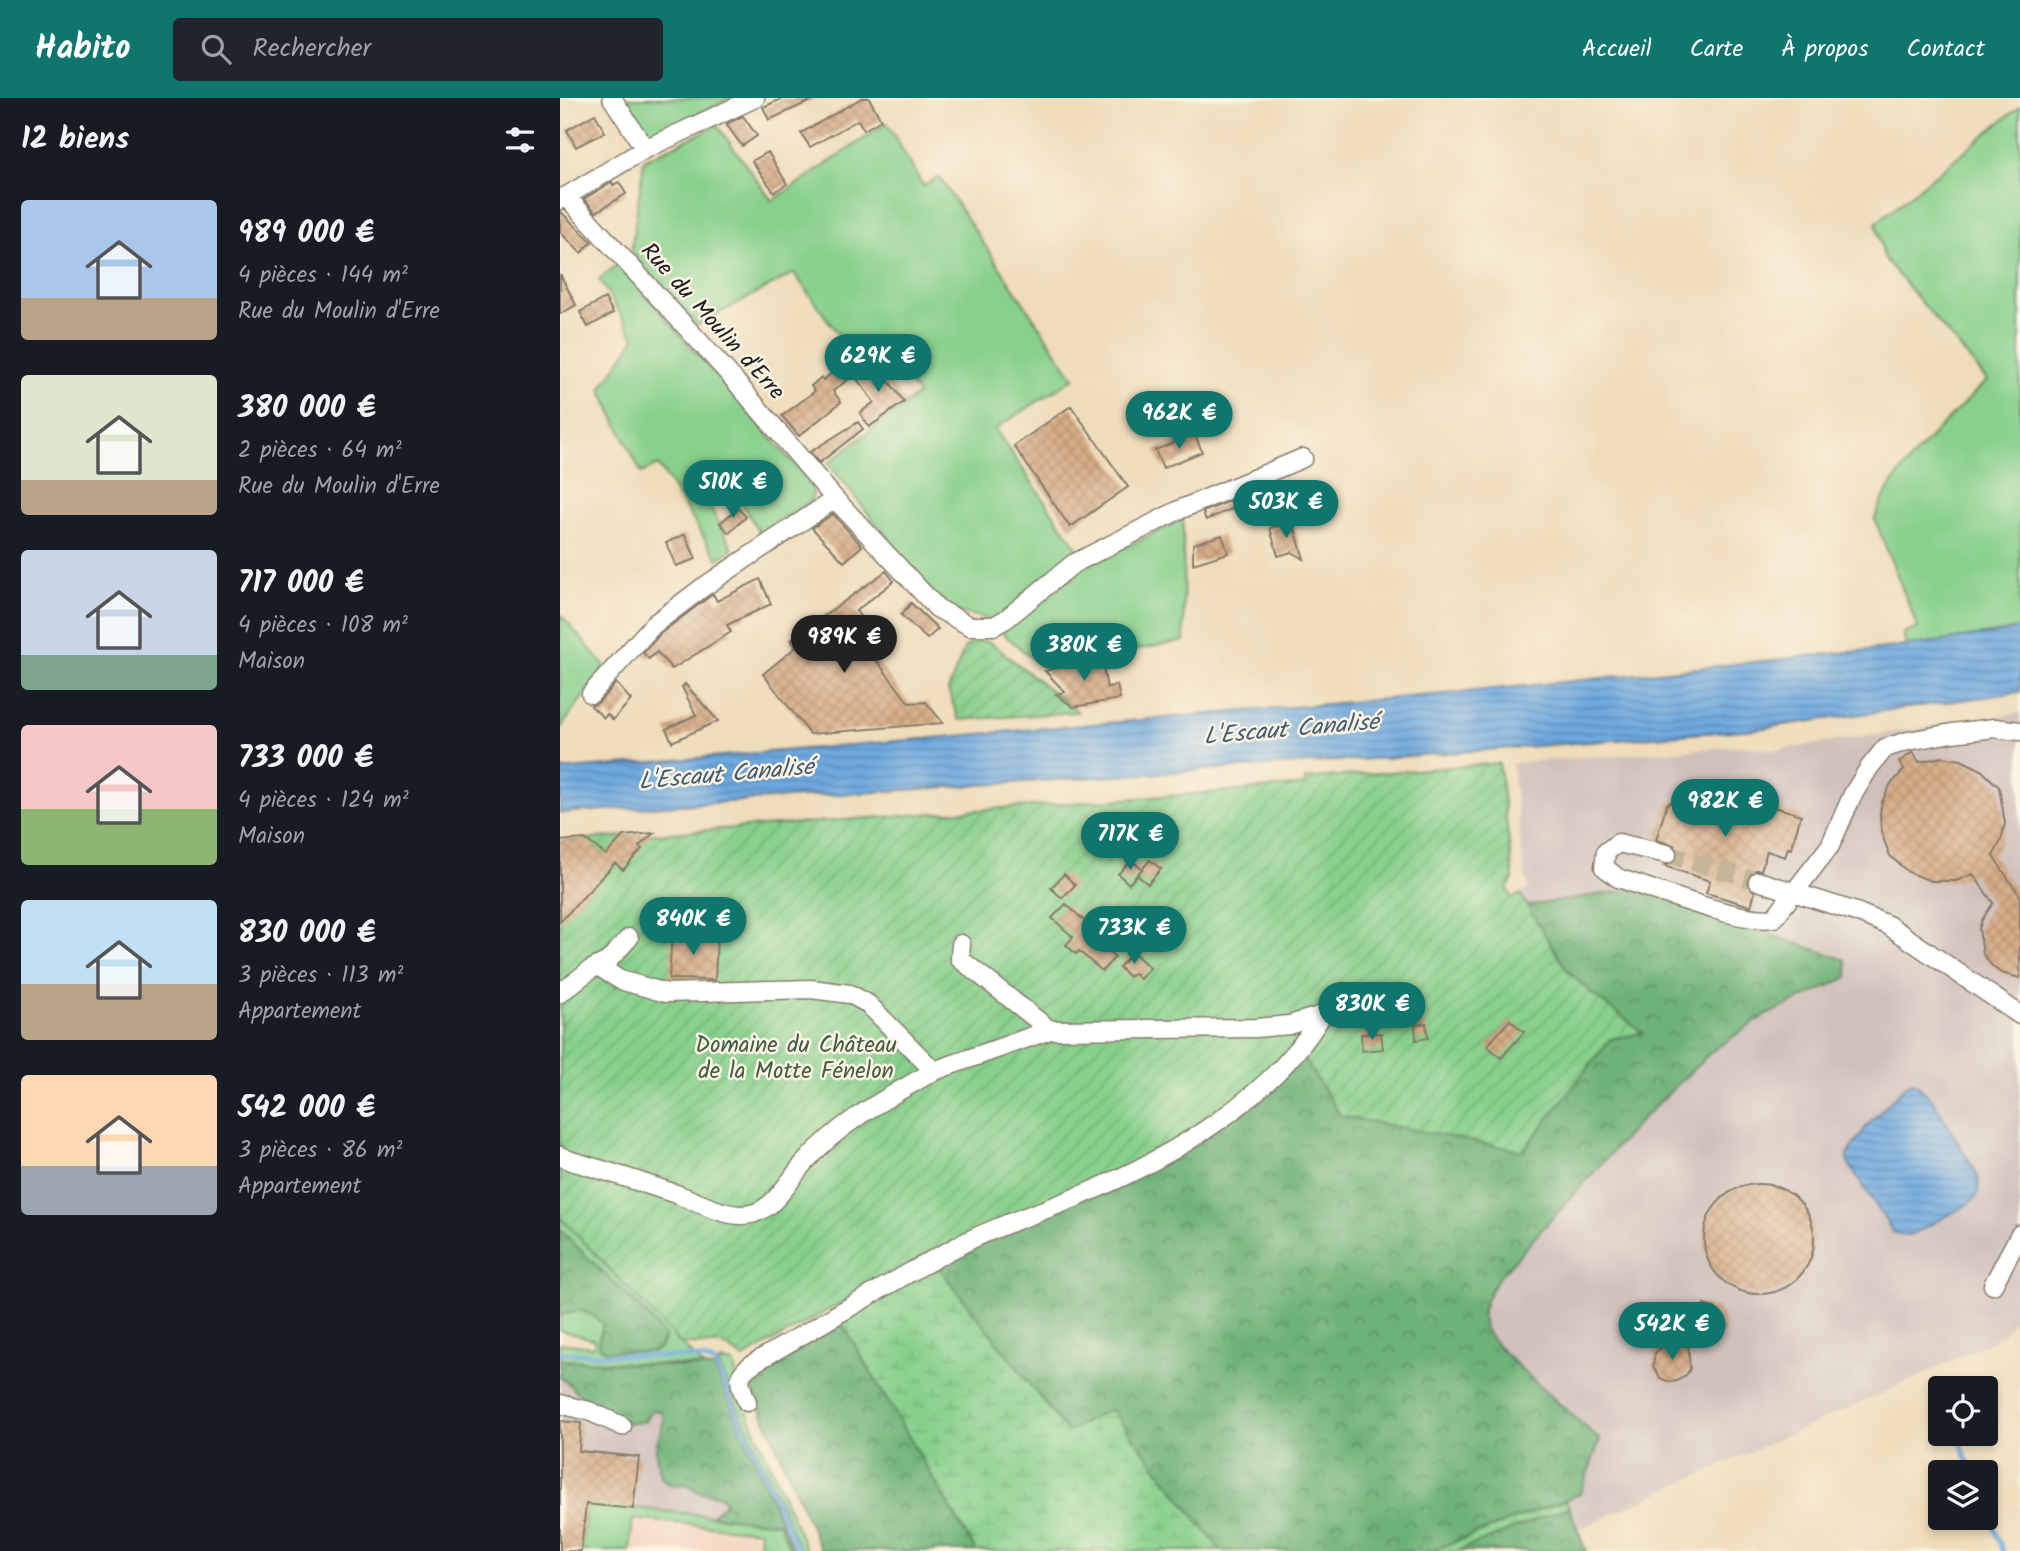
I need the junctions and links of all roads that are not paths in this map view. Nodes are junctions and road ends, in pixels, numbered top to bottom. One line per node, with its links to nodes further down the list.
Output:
1 (612, 98): 3 (street)
2 (755, 98): 3 (street)
3 (645, 149): 4 (street)
4 (567, 195): 6 (street, Rue du Moulin d'Erre)
5 (1303, 458): 6 (street, Rue du Moulin d'Erre)
6 (835, 499): 7 (street)
7 (590, 694)
8 (2020, 731): 11 (street)
9 (1667, 854): 11 (street)
10 (1758, 881): 11 (street)
11 (1794, 892): 16 (street)
12 (629, 938): 14 (street)
13 (961, 944): 17 (street)
14 (598, 966): 15 (street); 18 (street)
15 (563, 985)
16 (2020, 1015)
17 (1050, 1030): 18 (street); 22 (street)
18 (934, 1070): 19 (street)
19 (560, 1156)
20 (2020, 1234): 21 (street)
21 (1993, 1285)
22 (747, 1402)
23 (560, 1404): 24 (street)
24 (622, 1426)

